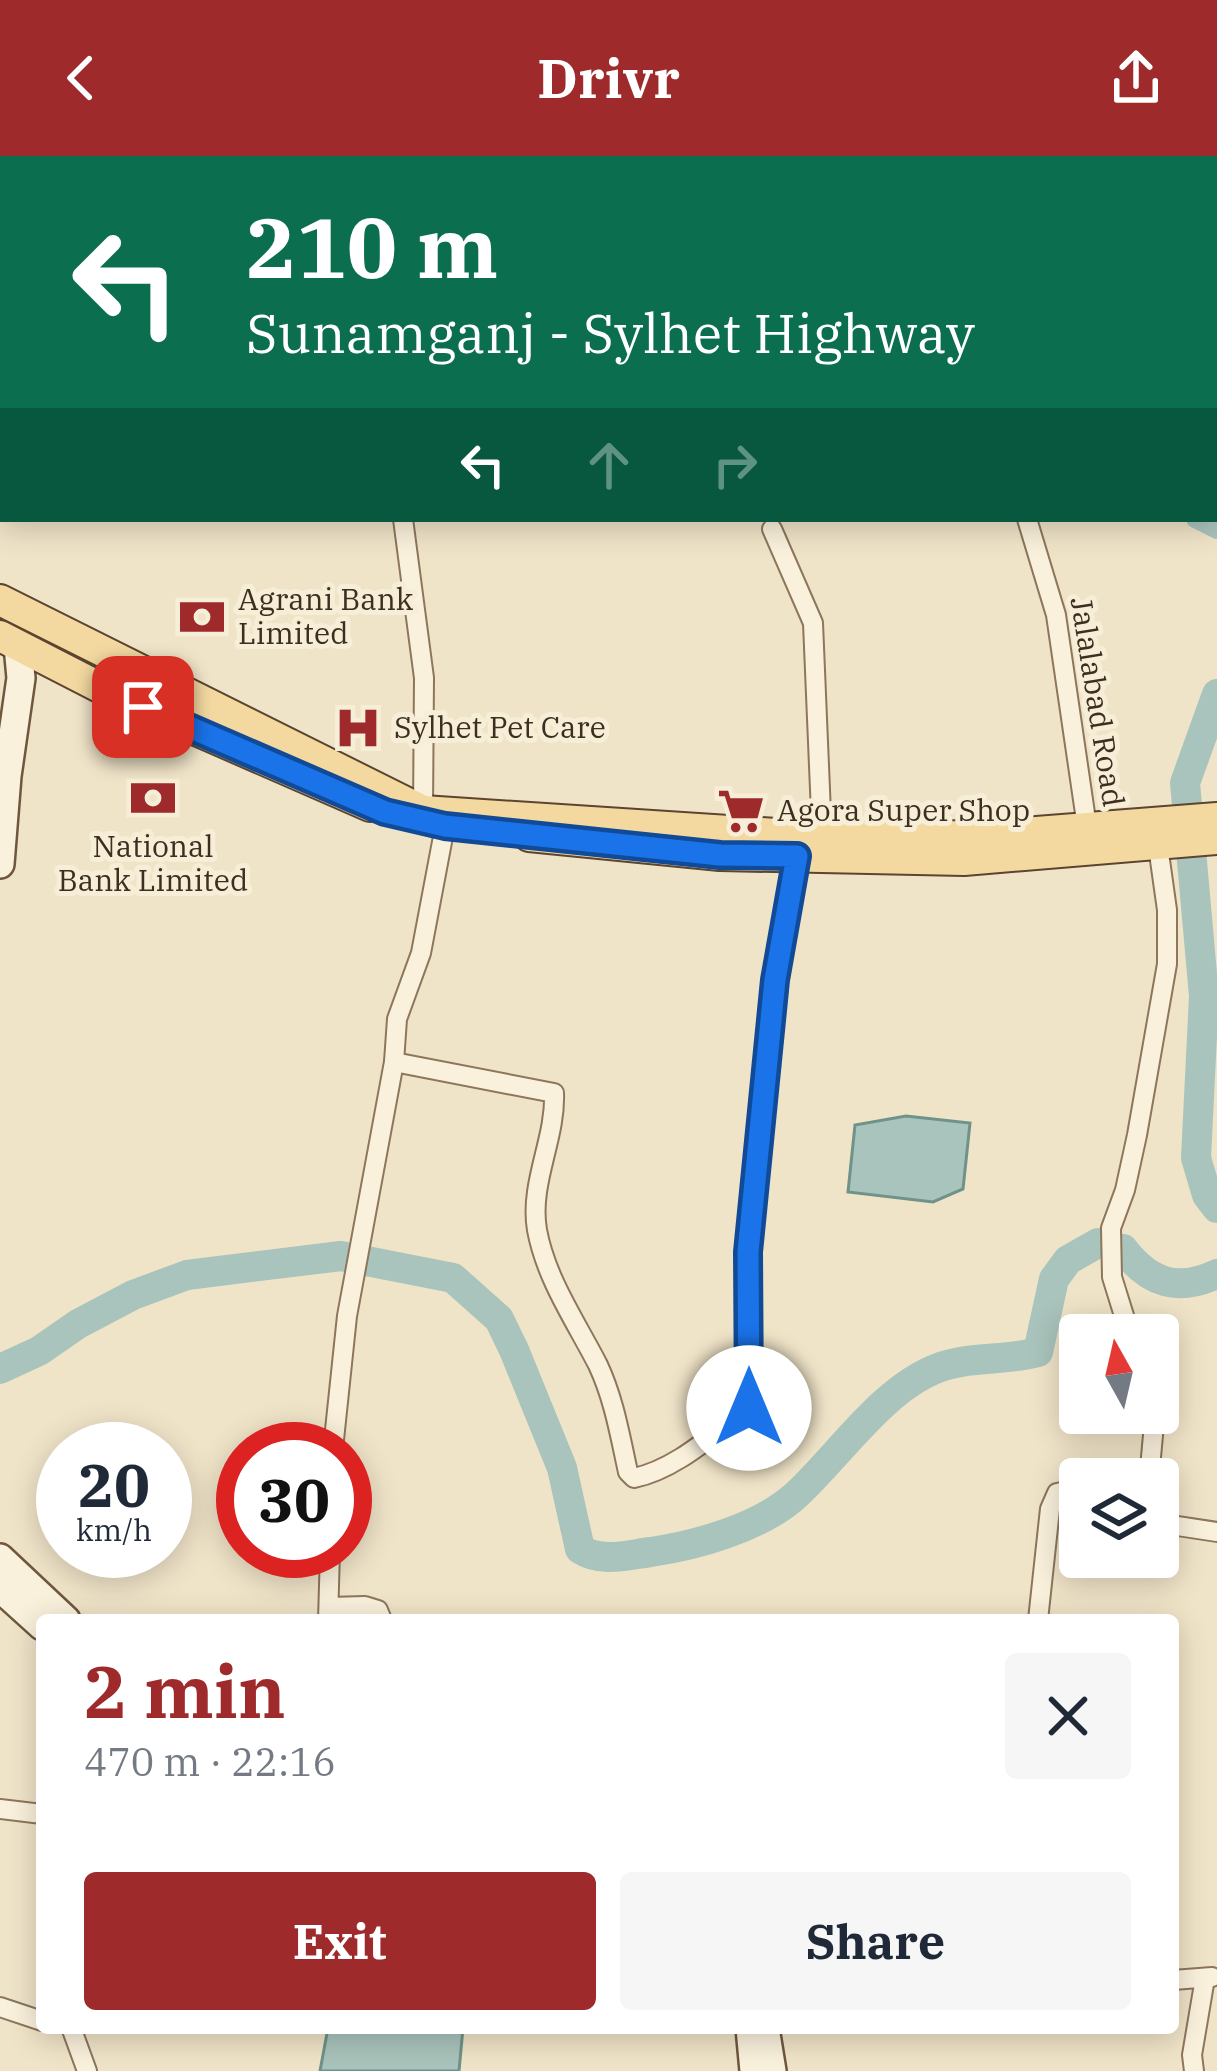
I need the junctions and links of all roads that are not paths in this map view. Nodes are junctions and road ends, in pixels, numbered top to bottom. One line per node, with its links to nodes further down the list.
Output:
1 (404, 522): 8 (street)
2 (1028, 522): 9 (street, Jalalabad Road)
3 (772, 530): 12 (street)
4 (0, 600): 8 (main road)
5 (9, 641): 6 (main road); 8 (main road); 13 (main road)
6 (0, 735)
7 (1217, 818): 10 (main road)
8 (434, 819): 12 (main road); 14 (street)
9 (1087, 827): 10 (main road); 12 (main road)
10 (1156, 835): 11 (main road); 12 (main road); 15 (street)
11 (1217, 839)
12 (809, 846): 14 (street)
13 (0, 864)
14 (394, 1062): 16 (street)
15 (1123, 1314)
16 (336, 1422)
17 (1059, 1492): 26 (street)
18 (1179, 1526): 19 (street)
19 (1217, 1532)
20 (0, 1558): 24 (main road)
21 (330, 1578): 23 (street)
22 (0, 1588): 27 (main road)
23 (329, 1613): 25 (street)
24 (59, 1614)
25 (380, 1614)
26 (1039, 1614)
27 (36, 1621)
28 (0, 1809): 29 (street)
29 (36, 1813)
30 (1211, 1977): 31 (street); 40 (street)
31 (1179, 1980)
32 (0, 2008): 33 (street)
33 (36, 2018)
34 (73, 2034): 37 (street)
35 (751, 2034): 38 (main road)
36 (766, 2034): 39 (main road)
37 (87, 2071)
38 (754, 2071)
39 (772, 2071)
40 (1194, 2071)

